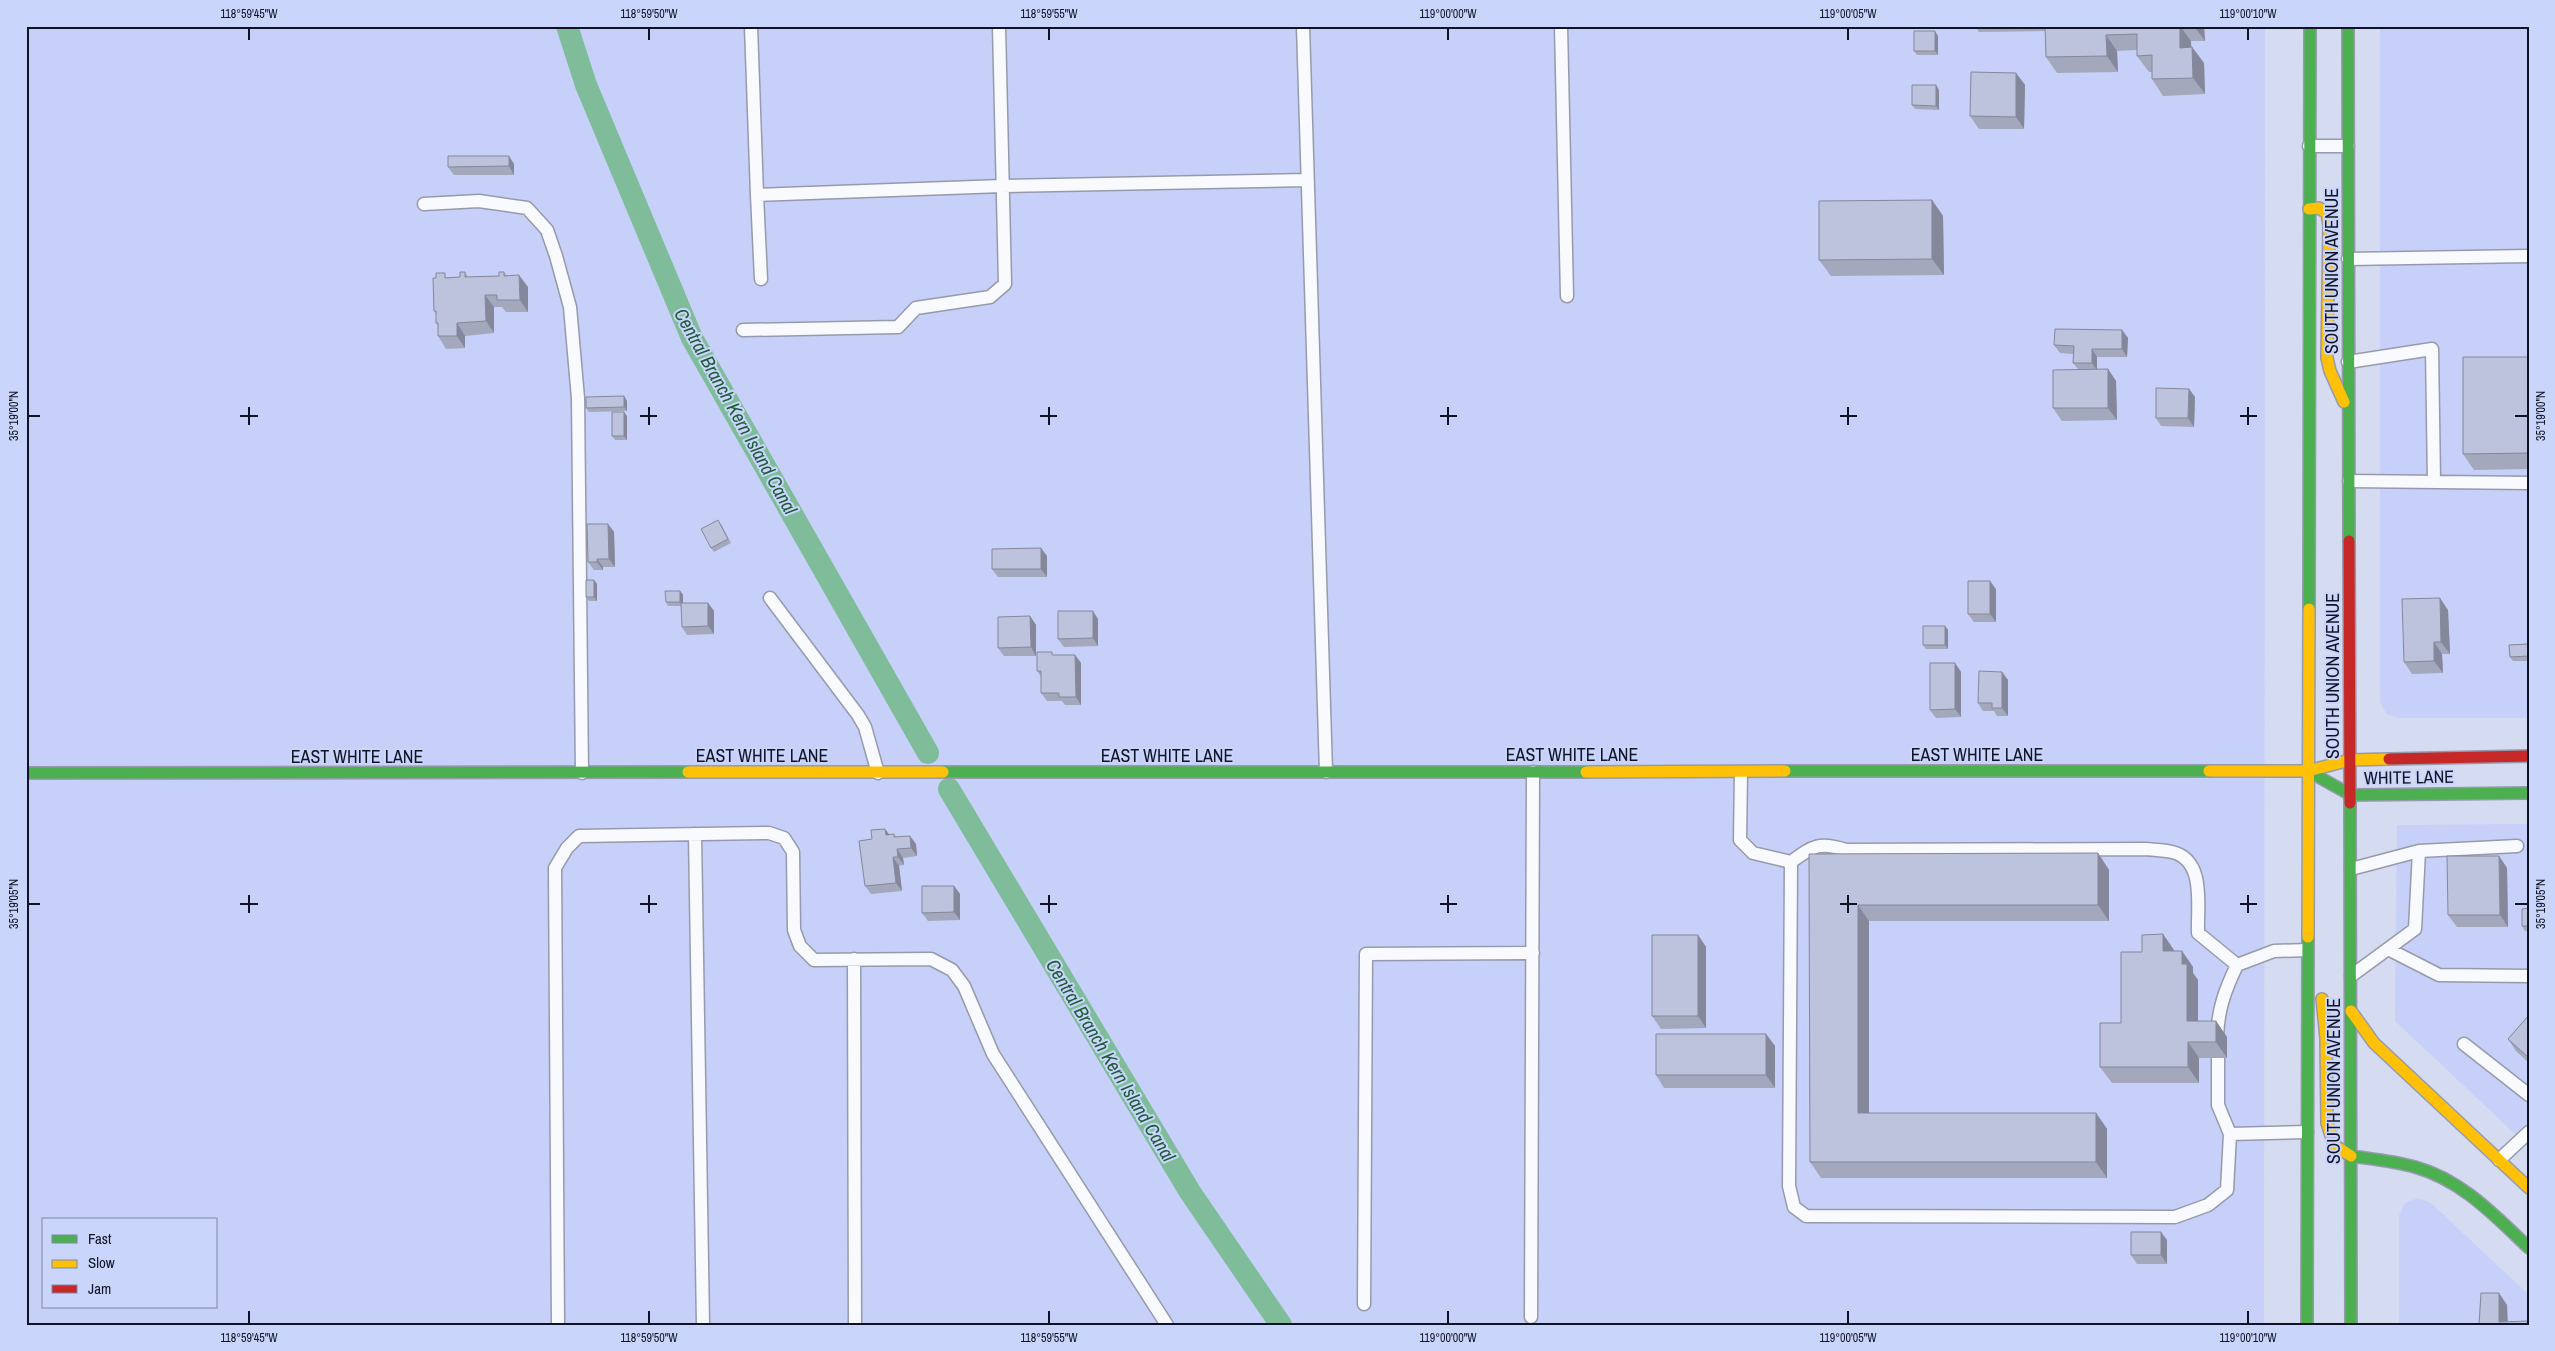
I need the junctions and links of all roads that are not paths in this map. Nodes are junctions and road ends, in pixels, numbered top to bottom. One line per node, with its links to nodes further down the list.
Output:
1 (751, 26): 11 (lane)
2 (999, 26): 10 (lane)
3 (1302, 26): 9 (lane)
4 (1561, 26): 17 (lane)
5 (2310, 26): 7 (main road, SOUTH UNION AVENUE)
6 (2348, 26): 8 (main road, SOUTH UNION AVENUE)
7 (2309, 146): 8 (lane); 13 (main road, SOUTH UNION AVENUE)
8 (2348, 146): 15 (main road, SOUTH UNION AVENUE)
9 (1307, 180): 10 (lane); 28 (lane)
10 (1002, 186): 11 (lane); 18 (lane)
11 (757, 195): 16 (lane)
12 (424, 204): 33 (lane)
13 (2309, 209): 20 (main road); 31 (main road, SOUTH UNION AVENUE)
14 (2529, 256): 15 (lane)
15 (2348, 259): 19 (main road, SOUTH UNION AVENUE)
16 (761, 279)
17 (1567, 296)
18 (743, 330)
19 (2348, 362): 20 (main road, SOUTH UNION AVENUE); 22 (lane)
20 (2348, 410): 21 (main road, SOUTH UNION AVENUE)
21 (2348, 481): 22 (lane); 26 (main road, SOUTH UNION AVENUE)
22 (2434, 482): 23 (lane)
23 (2529, 482)
24 (770, 598): 27 (lane)
25 (2529, 756): 26 (main road, WHITE LANE)
26 (2350, 760): 31 (main road, WHITE LANE); 35 (main road, SOUTH UNION AVENUE)
27 (878, 772): 28 (main road, EAST WHITE LANE); 33 (main road, EAST WHITE LANE)
28 (1326, 772): 29 (main road, EAST WHITE LANE)
29 (1533, 772): 30 (main road, EAST WHITE LANE); 43 (lane)
30 (1741, 772): 31 (main road, EAST WHITE LANE); 39 (lane)
31 (2308, 772): 35 (main road, WHITE LANE); 42 (main road, SOUTH UNION AVENUE)
32 (26, 773): 33 (main road, EAST WHITE LANE)
33 (582, 773)
34 (2529, 793): 35 (main road, WHITE LANE)
35 (2351, 795): 40 (main road, SOUTH UNION AVENUE)
36 (695, 834): 44 (lane); 62 (lane); 63 (lane)
37 (2517, 846): 38 (lane)
38 (2419, 851): 40 (lane); 41 (lane)
39 (1791, 862): 45 (lane); 55 (lane)
40 (2351, 869): 46 (main road, SOUTH UNION AVENUE)
41 (2388, 948): 46 (lane); 47 (lane)
42 (2307, 950): 45 (lane); 53 (main road, SOUTH UNION AVENUE); 56 (main road)
43 (1533, 953): 60 (lane); 61 (lane)
44 (854, 959): 64 (lane); 65 (lane)
45 (2237, 965): 49 (lane)
46 (2351, 976): 48 (main road, SOUTH UNION AVENUE)
47 (2529, 976)
48 (2351, 1011): 56 (main road, SOUTH UNION AVENUE); 57 (main road)
49 (2217, 1037)
50 (2464, 1044): 52 (lane)
51 (2218, 1058): 55 (lane)
52 (2529, 1094)
53 (2306, 1132): 55 (lane); 66 (main road, SOUTH UNION AVENUE)
54 (2529, 1132): 57 (lane)
55 (2230, 1134)
56 (2351, 1156): 59 (main road); 67 (main road, SOUTH UNION AVENUE)
57 (2499, 1160): 58 (main road)
58 (2529, 1188)
59 (2529, 1248)
60 (1364, 1304)
61 (1531, 1317)
62 (558, 1325)
63 (703, 1325)
64 (855, 1325)
65 (1167, 1325)
66 (2307, 1325)
67 (2351, 1325)

